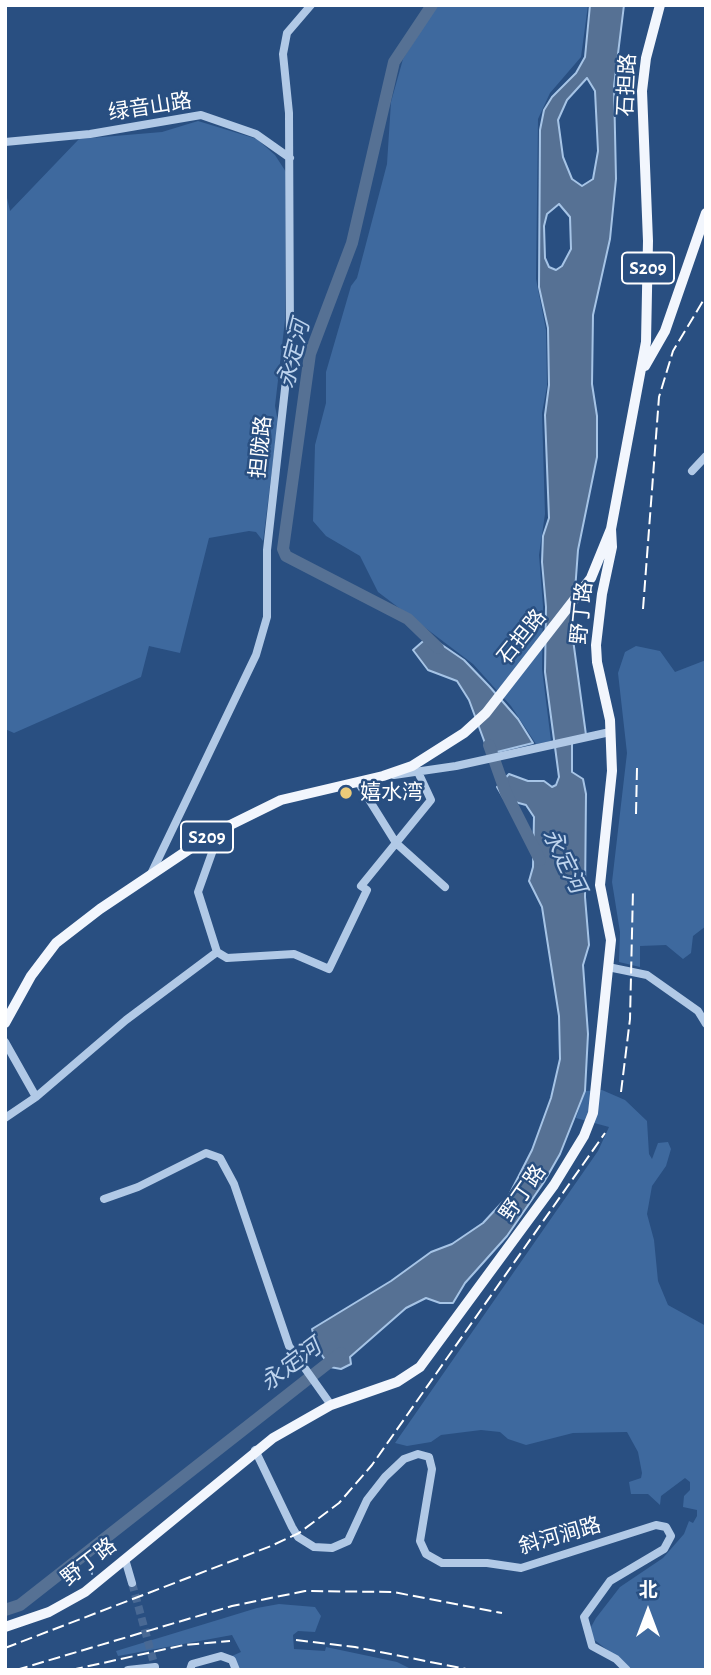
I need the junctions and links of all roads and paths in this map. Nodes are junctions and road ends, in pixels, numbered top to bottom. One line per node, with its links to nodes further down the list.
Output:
1 (311, 5): 4 (street, 担陇路)
2 (660, 5): 6 (main road, 石担路 / S209)
3 (5, 142): 4 (street, 绿音山路)
4 (290, 158): 16 (street, 担陇路)
5 (706, 213): 6 (main road)
6 (642, 369): 9 (main road, 石担路 / S209)
7 (706, 456): 8 (street)
8 (691, 471)
9 (611, 529): 10 (main road, 野丁路); 12 (main road, 石担路 / S209)
10 (610, 732): 11 (street); 19 (main road, 野丁路)
11 (418, 772): 12 (street); 15 (street)
12 (383, 776): 13 (main road, 石担路 / S209)
13 (358, 782): 14 (main road, 石担路 / S209); 15 (street)
14 (212, 834): 16 (main road, 石担路 / S209); 18 (street)
15 (396, 843): 17 (street); 18 (street)
16 (150, 876): 20 (main road, 石担路 / S209)
17 (444, 887)
18 (217, 952): 23 (street)
19 (608, 967): 21 (street); 26 (main road, 野丁路)
20 (5, 1023)
21 (706, 1024)
22 (5, 1042): 23 (street)
23 (36, 1097): 24 (street)
24 (5, 1118)
25 (104, 1199): 26 (street)
26 (331, 1405): 27 (main road, 野丁路)
27 (255, 1450): 28 (main road, 野丁路); 35 (street, 斜河涧路)
28 (125, 1559): 29 (street); 30 (main road, 野丁路)
29 (132, 1583)
30 (5, 1627)
31 (150, 1668): 32 (street)
32 (128, 1670)
33 (190, 1670): 34 (street)
34 (236, 1670)
35 (627, 1670)

